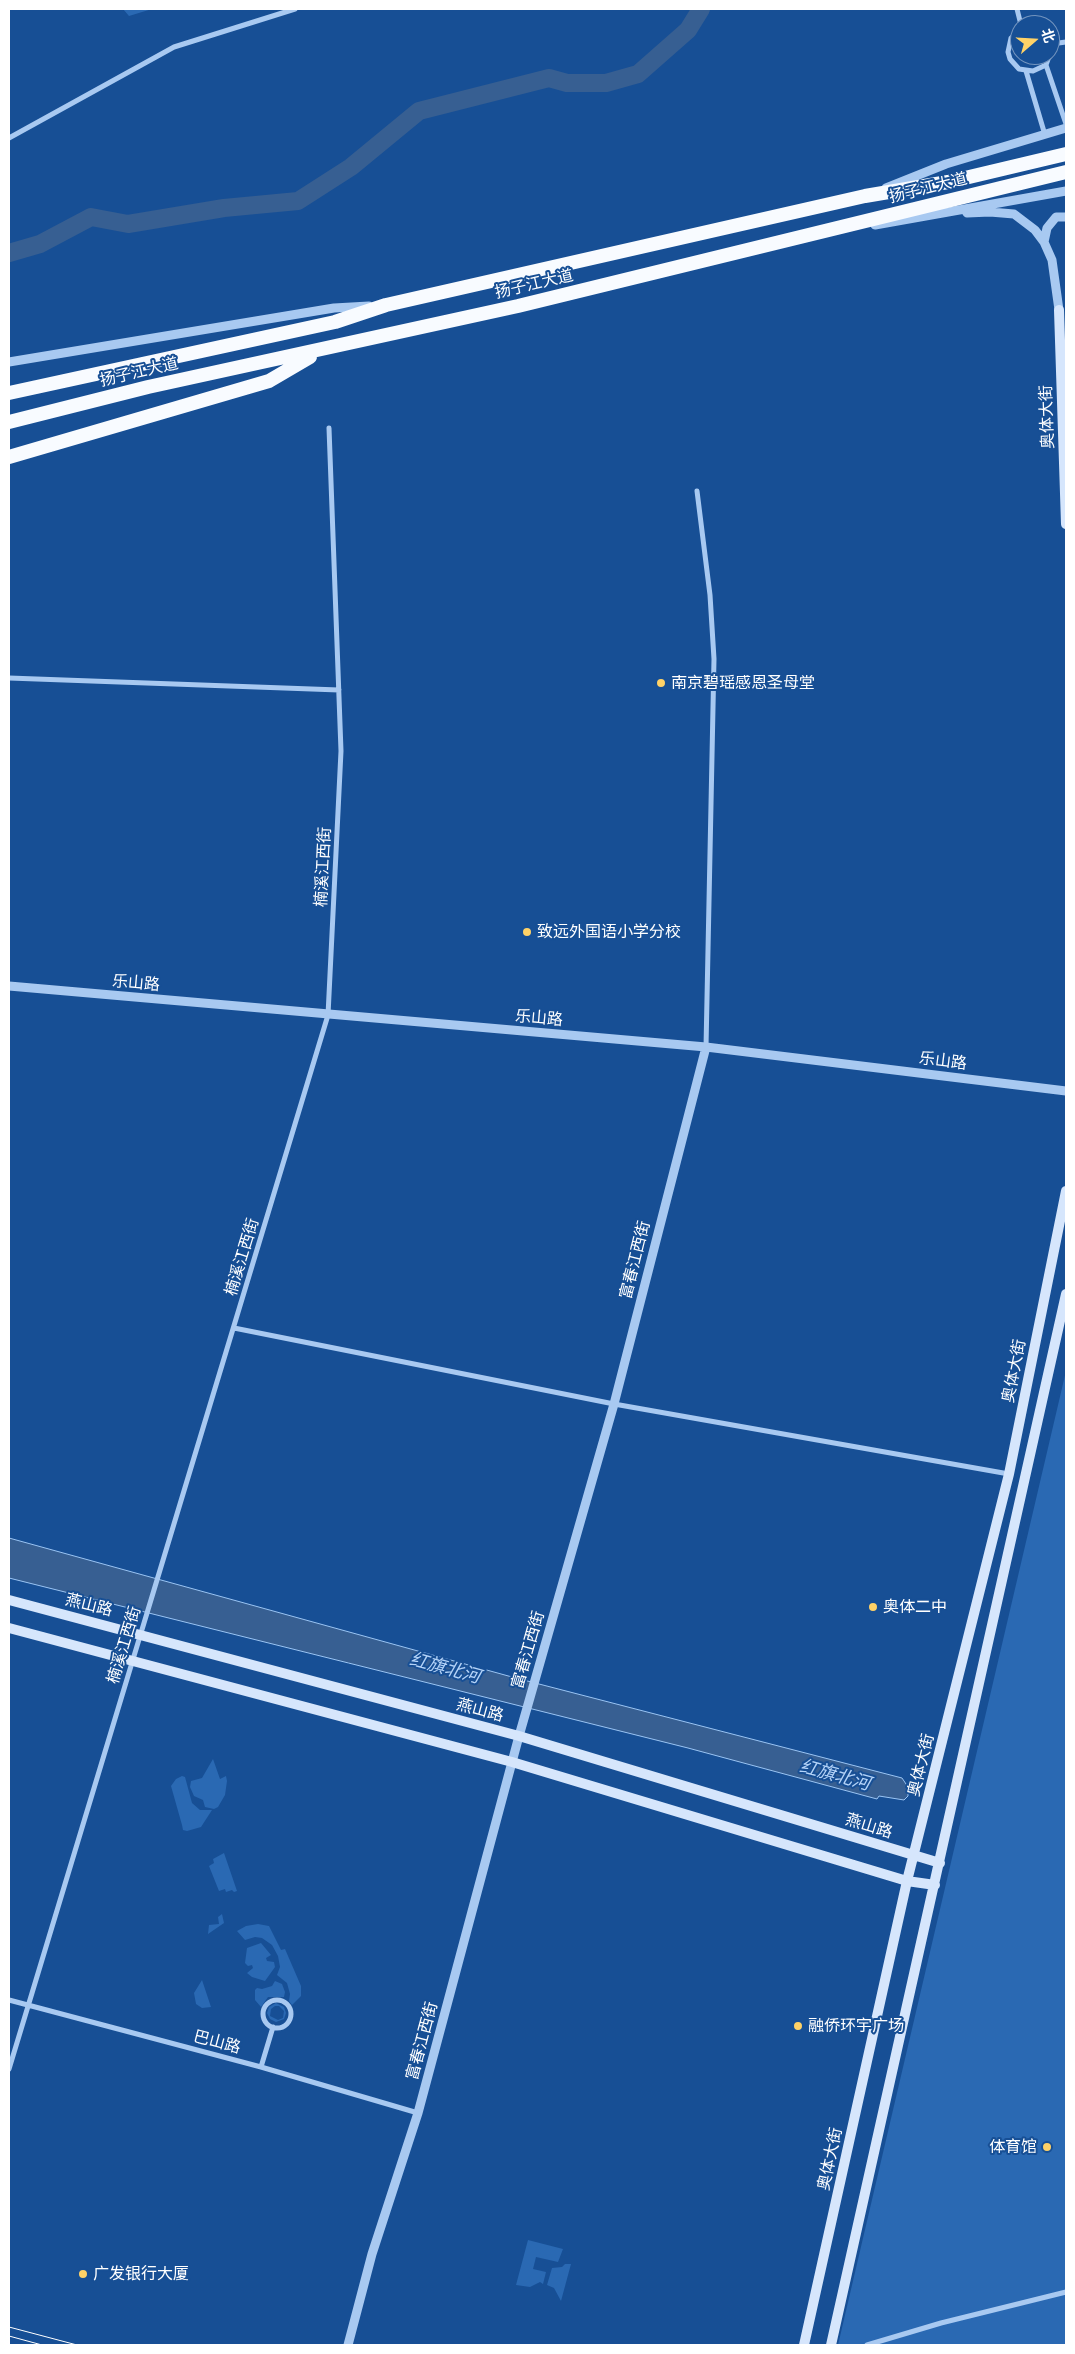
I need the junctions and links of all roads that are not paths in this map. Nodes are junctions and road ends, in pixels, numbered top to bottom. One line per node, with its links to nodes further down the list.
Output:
1 (295, 9): 9 (street)
2 (1010, 43): 3 (street)
3 (1010, 56)
4 (1014, 65): 6 (street)
5 (1046, 65): 6 (street); 7 (street)
6 (1026, 71): 8 (street)
7 (1066, 126): 8 (street)
8 (1045, 135): 13 (street)
9 (9, 138)
10 (1066, 154): 13 (highway, 扬子江大道)
11 (1066, 172): 17 (highway, 扬子江大道)
12 (1066, 191): 14 (street)
13 (865, 196): 18 (highway, 扬子江大道)
14 (927, 216): 16 (street); 17 (street)
15 (1066, 217): 16 (street)
16 (1044, 242): 19 (street)
17 (771, 244): 20 (highway, 扬子江大道)
18 (386, 305): 21 (street, 扬子江大道); 22 (highway, 扬子江大道)
19 (1059, 310): 27 (main road, 奥体大街)
20 (321, 351): 23 (highway, 扬子江大道); 25 (highway)
21 (9, 362)
22 (9, 392)
23 (9, 422)
24 (328, 428): 29 (street, 楠溪江西街)
25 (10, 457)
26 (697, 491): 32 (street)
27 (1066, 524)
28 (9, 678): 29 (street)
29 (338, 690): 31 (street, 楠溪江西街)
30 (9, 986): 31 (street, 乐山路)
31 (328, 1016): 32 (street, 乐山路); 36 (street, 楠溪江西街)
32 (706, 1047): 33 (street, 乐山路); 37 (street, 富春江西街)
33 (1066, 1091)
34 (1066, 1191): 38 (main road, 奥体大街)
35 (1066, 1294): 46 (main road, 奥体大街)
36 (234, 1328): 37 (street); 41 (street, 楠溪江西街)
37 (614, 1404): 38 (street); 43 (street, 富春江西街)
38 (1009, 1474): 45 (main road, 奥体大街)
39 (9, 1600): 41 (main road, 燕山路)
40 (9, 1628): 42 (main road)
41 (140, 1634): 42 (street, 楠溪江西街); 43 (main road, 燕山路)
42 (133, 1660): 44 (main road); 50 (street, 楠溪江西街)
43 (519, 1736): 44 (street, 富春江西街); 45 (main road, 燕山路)
44 (512, 1762): 47 (main road); 54 (street, 富春江西街)
45 (914, 1855): 46 (main road, 燕山路); 47 (main road, 奥体大街)
46 (940, 1863): 48 (main road, 奥体大街)
47 (907, 1881): 48 (main road); 57 (main road, 奥体大街)
48 (935, 1885): 58 (main road, 奥体大街)
49 (9, 2000): 50 (street, 巴山路)
50 (28, 2006): 52 (street, 巴山路); 53 (street, 楠溪江西街)
51 (272, 2027): 51 (street); 52 (street)
52 (261, 2067): 54 (street, 巴山路)
53 (9, 2070)
54 (418, 2113): 56 (street, 富春江西街)
55 (1066, 2292): 59 (street)
56 (348, 2345)
57 (804, 2345)
58 (831, 2345)
59 (867, 2345)

